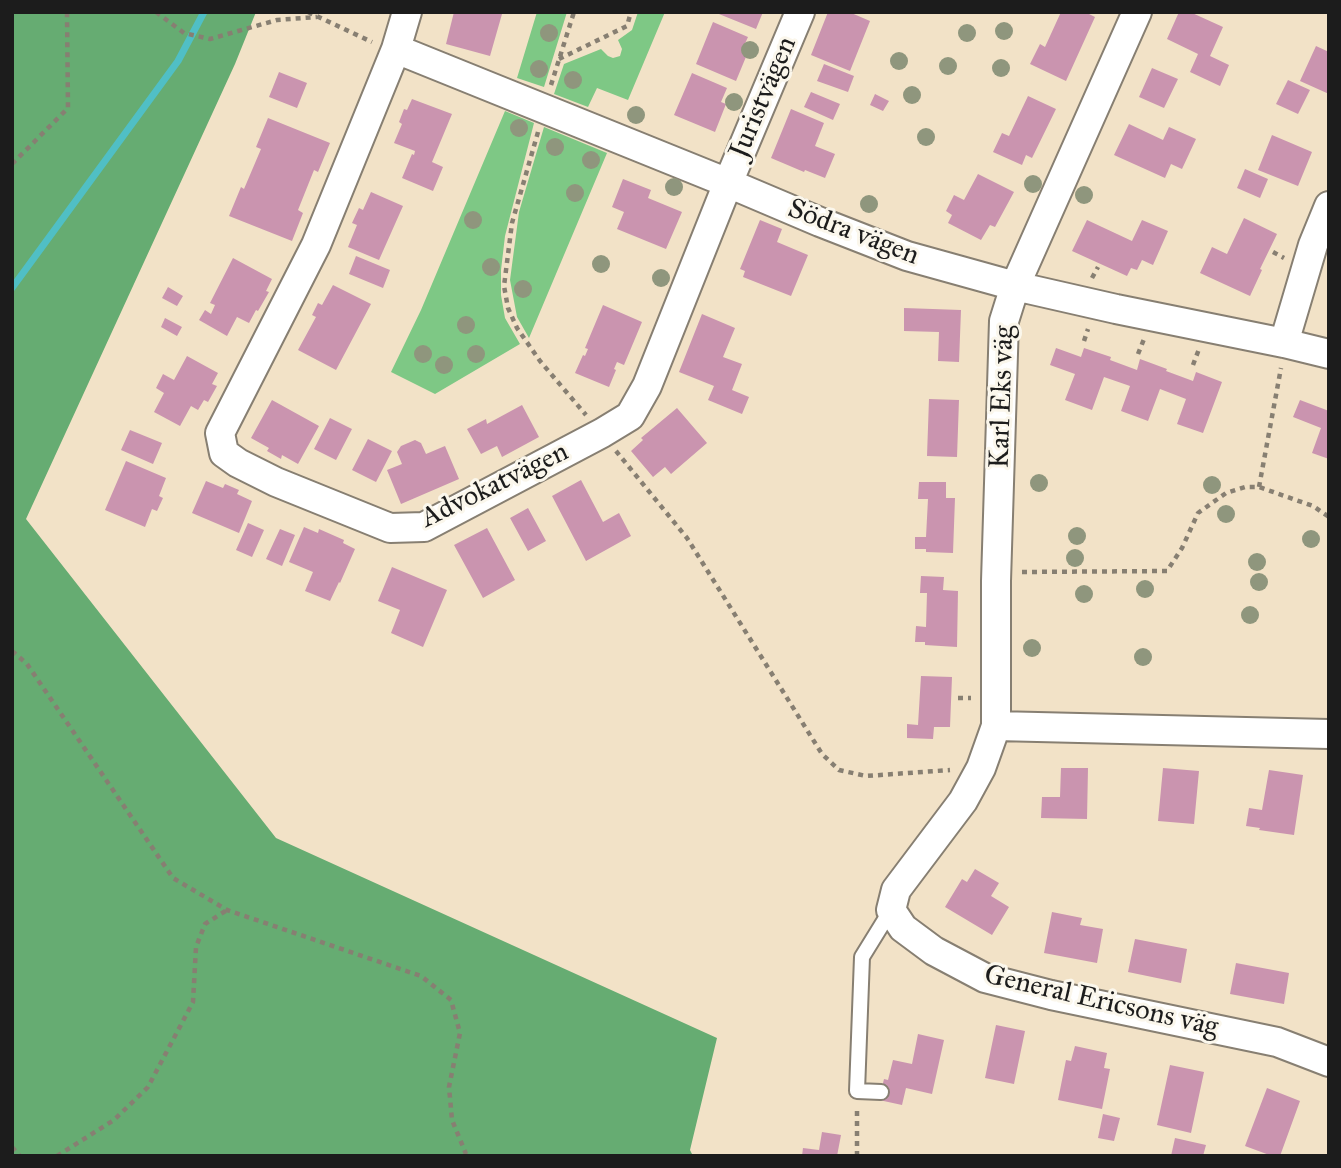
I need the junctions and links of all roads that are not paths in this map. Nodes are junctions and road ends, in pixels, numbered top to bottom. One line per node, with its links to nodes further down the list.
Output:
1 (407, 12): 4 (street)
2 (800, 12): 5 (street, Juristvägen)
3 (1137, 12): 7 (street, Karl Eks väg)
4 (396, 49): 5 (street, Södra vägen); 5 (street, Advokatvägen)
5 (729, 183): 7 (street, Södra vägen)
6 (1329, 206): 8 (street)
7 (1015, 286): 8 (street, Södra vägen); 10 (street, Karl Eks väg)
8 (1284, 351): 9 (street, Södra vägen)
9 (1329, 354)
10 (996, 726): 11 (street); 12 (street)
11 (1329, 734)
12 (891, 910): 13 (street, General Ericsons väg); 14 (lane)
13 (1329, 1062)
14 (881, 1092)

